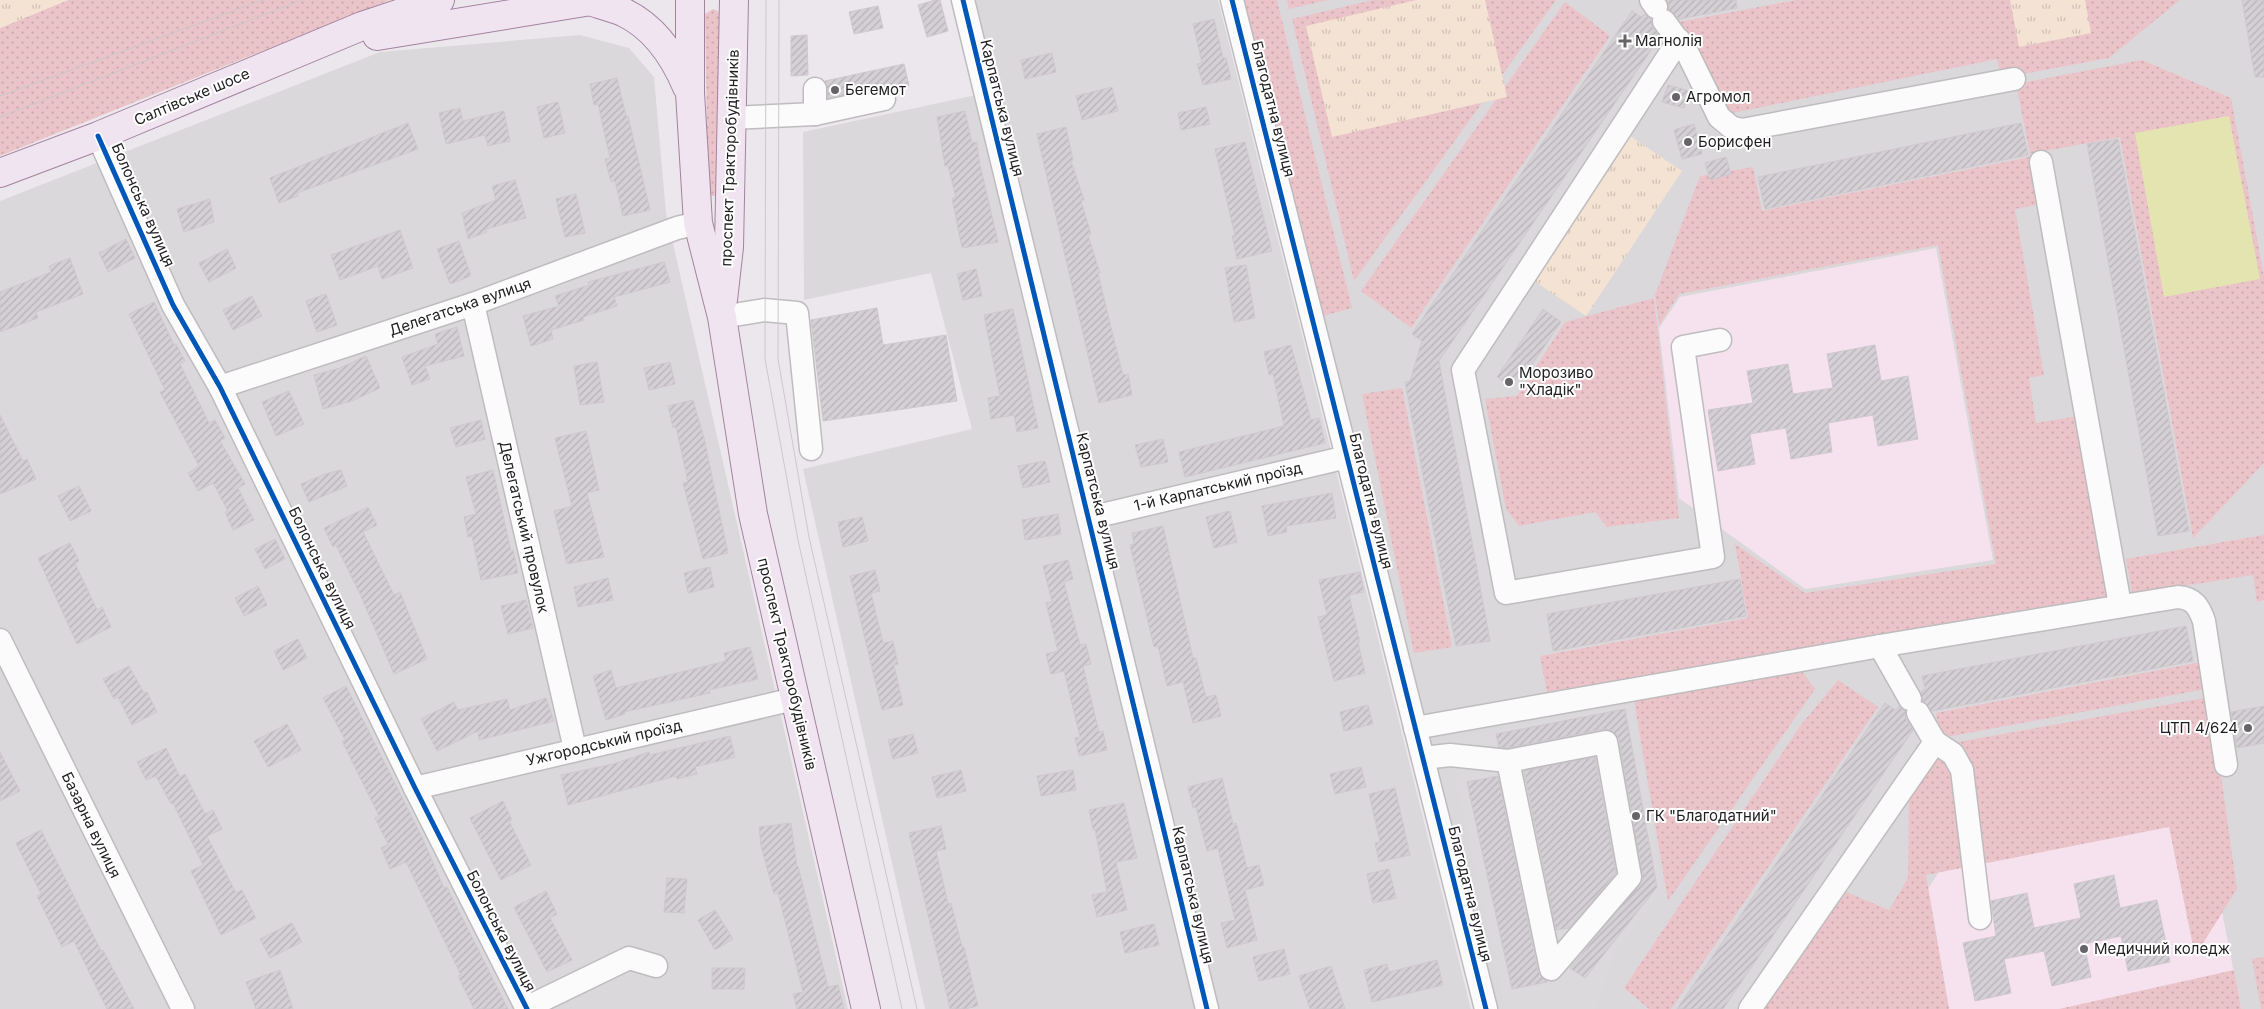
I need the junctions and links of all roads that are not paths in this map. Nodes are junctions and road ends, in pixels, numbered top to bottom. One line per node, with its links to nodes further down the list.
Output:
1 (440, 0): 9 (main road, Салтівське шосе)
2 (690, 0): 12 (main road, проспект Тракторобудівників)
3 (734, 0): 15 (main road, проспект Тракторобудівників)
4 (963, 0): 26 (street, Карпатська вулиця)
5 (1232, 0): 25 (street, Благодатна вулиця)
6 (594, 1): 9 (main road, Салтівське шосе); 12 (main road)
7 (1657, 9): 8 (street)
8 (1679, 40): 10 (street); 22 (street)
9 (300, 52): 16 (main road, Салтівське шосе)
10 (2014, 79)
11 (815, 89): 14 (street)
12 (690, 93): 19 (main road, проспект Тракторобудівників)
13 (884, 99): 14 (street)
14 (815, 114): 15 (street)
15 (731, 118): 21 (main road, проспект Тракторобудівників)
16 (98, 136): 18 (main road, Салтівське шосе); 23 (street, Болонська вулиця)
17 (2041, 162): 27 (street)
18 (0, 173)
19 (698, 223): 20 (street, Делегатська вулиця); 21 (main road, проспект Тракторобудівників)
20 (473, 304): 23 (street, Делегатська вулиця); 33 (street, Делегатський провулок)
21 (722, 317): 24 (street); 30 (main road, проспект Тракторобудівників)
22 (1720, 340)
23 (220, 387): 37 (street, Болонська вулиця)
24 (811, 449)
25 (1347, 457): 26 (street, 1-й Карпатський проїзд); 31 (street, Благодатна вулиця)
26 (1089, 518): 43 (street, Карпатська вулиця)
27 (2120, 605): 29 (street); 36 (street)
28 (0, 640): 41 (street, Базарна вулиця)
29 (1880, 646): 31 (street); 32 (street)
30 (794, 699): 33 (street, Ужгородський проїзд); 42 (main road, проспект Тракторобудівників)
31 (1415, 728): 34 (street, Благодатна вулиця)
32 (1935, 742): 38 (street); 45 (street)
33 (575, 749): 37 (street, Ужгородський проїзд)
34 (1422, 758): 35 (street); 44 (street, Благодатна вулиця)
35 (1508, 761): 35 (street)
36 (2226, 765)
37 (415, 788): 40 (street, Болонська вулиця)
38 (1980, 918)
39 (656, 966): 40 (street)
40 (526, 1008)
41 (183, 1009)
42 (866, 1009)
43 (1207, 1009)
44 (1486, 1009)
45 (1750, 1009)

